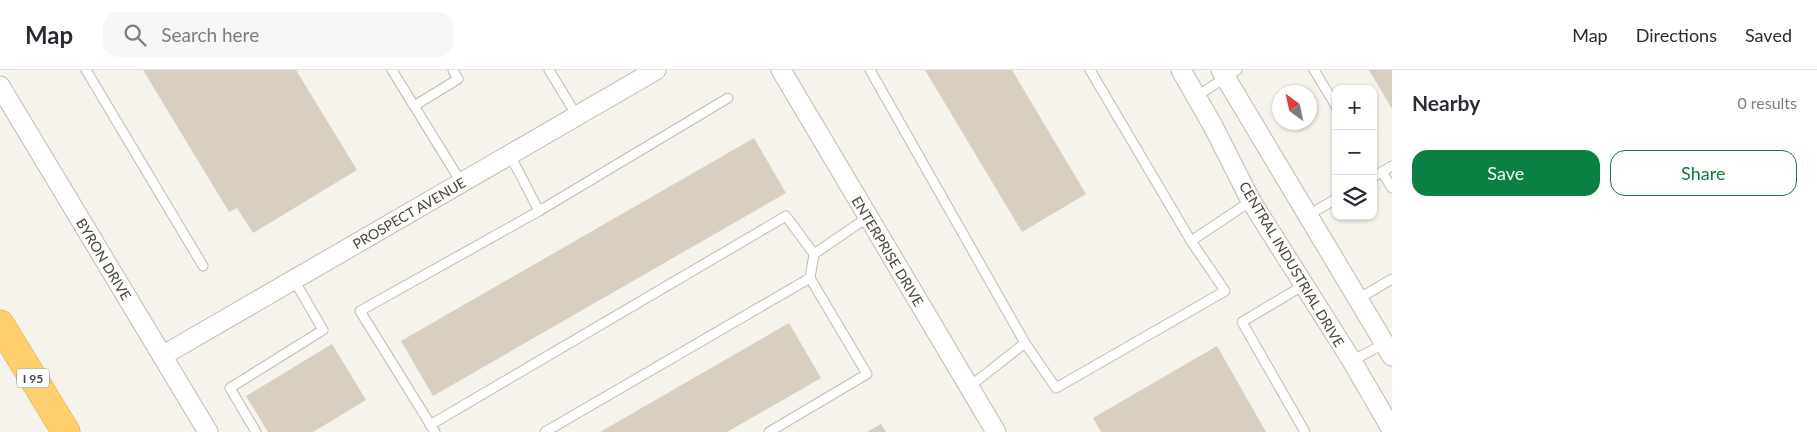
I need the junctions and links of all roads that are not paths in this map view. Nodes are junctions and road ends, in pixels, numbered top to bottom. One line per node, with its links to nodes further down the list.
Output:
1 (86, 70): 31 (lane)
2 (392, 70): 16 (lane)
3 (452, 70): 16 (lane)
4 (549, 70): 17 (lane)
5 (656, 70): 17 (street, PROSPECT AVENUE)
6 (781, 70): 28 (street, ENTERPRISE DRIVE)
7 (870, 70): 38 (lane)
8 (1090, 70): 29 (lane)
9 (1181, 70): 13 (street, CENTRAL INDUSTRIAL DRIVE)
10 (1314, 70): 15 (lane)
11 (1227, 72): 13 (lane); 27 (street)
12 (0, 86): 40 (street, BYRON DRIVE)
13 (1197, 96): 24 (street, CENTRAL INDUSTRIAL DRIVE)
14 (728, 98): 26 (lane)
15 (1332, 99)
16 (414, 106): 22 (lane)
17 (577, 116): 18 (street, PROSPECT AVENUE)
18 (510, 155): 22 (street, PROSPECT AVENUE); 26 (lane)
19 (1392, 166): 20 (lane)
20 (1382, 172): 21 (lane); 23 (lane)
21 (1377, 175)
22 (461, 182): 34 (street, PROSPECT AVENUE)
23 (1392, 188)
24 (1251, 201): 29 (lane); 35 (street, CENTRAL INDUSTRIAL DRIVE)
25 (1332, 201): 27 (lane)
26 (539, 211): 43 (lane)
27 (1308, 215): 36 (street)
28 (868, 217): 30 (lane); 42 (street, ENTERPRISE DRIVE)
29 (1192, 241): 38 (lane)
30 (814, 254): 32 (lane); 43 (lane)
31 (204, 266)
32 (810, 278): 48 (lane); 49 (lane)
33 (1392, 279): 36 (lane)
34 (294, 280): 40 (street, PROSPECT AVENUE); 47 (lane)
35 (1304, 285): 41 (street, CENTRAL INDUSTRIAL DRIVE); 51 (lane)
36 (1358, 299): 39 (street)
37 (0, 324): 45 (highway, I 95)
38 (1025, 343): 42 (lane)
39 (1389, 346): 41 (lane)
40 (162, 356): 46 (street, BYRON DRIVE)
41 (1352, 361): 44 (street, CENTRAL INDUSTRIAL DRIVE)
42 (969, 387): 50 (street, ENTERPRISE DRIVE)
43 (433, 429)
44 (1392, 430)
45 (66, 432)
46 (208, 432)
47 (256, 432)
48 (545, 432)
49 (769, 432)
50 (996, 432)
51 (1305, 432)

